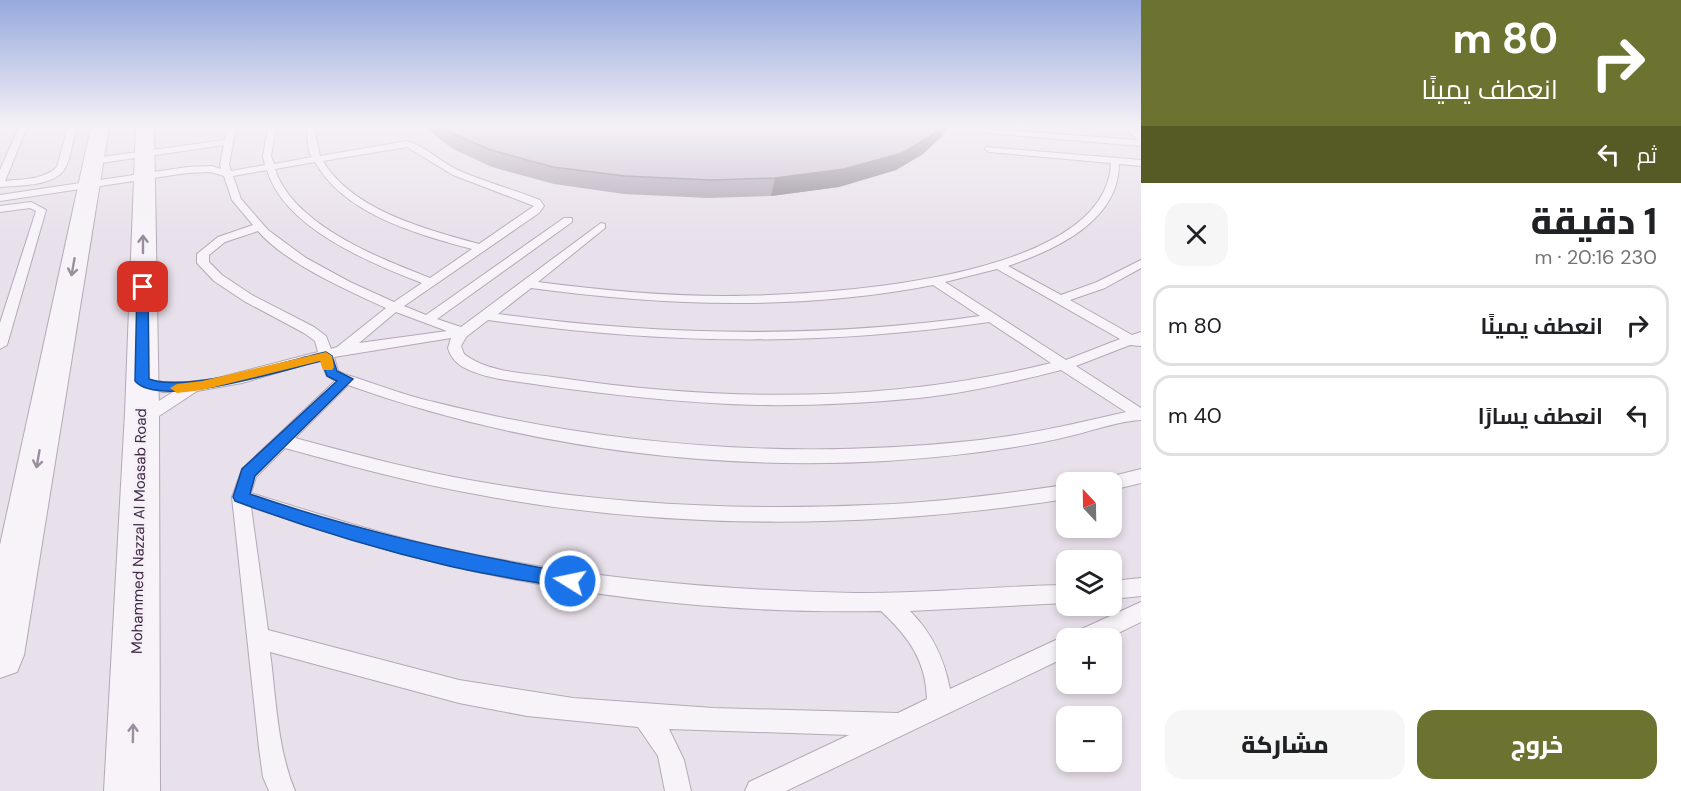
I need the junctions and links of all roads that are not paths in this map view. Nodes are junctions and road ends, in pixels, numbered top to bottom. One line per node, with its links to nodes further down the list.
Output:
1 (8, 164): 17 (lane)
2 (62, 164): 17 (lane)
3 (93, 164): 15 (street)
4 (114, 164): 15 (lane)
5 (114, 164): 15 (lane)
6 (144, 164): 41 (street, Mohammed Nazzal Al Moasab Road, one-way to 6)
7 (180, 164): 16 (lane)
8 (226, 164): 16 (lane)
9 (270, 164): 14 (lane)
10 (293, 164): 14 (lane)
11 (319, 164): 23 (lane)
12 (442, 164): 23 (lane)
13 (1115, 164): 25 (lane)
14 (270, 168): 16 (lane); 27 (lane)
15 (91, 173): 18 (lane); 58 (street, one-way to 58)
16 (227, 174): 22 (lane)
17 (0, 182)
18 (0, 198)
19 (0, 209): 36 (lane)
20 (568, 220): 33 (lane)
21 (601, 226): 28 (lane)
22 (259, 227): 30 (lane); 38 (lane)
23 (481, 248): 27 (lane)
24 (1141, 263): 29 (lane)
25 (998, 265): 26 (lane); 29 (lane)
26 (935, 281): 28 (lane); 32 (lane)
27 (430, 282): 30 (lane)
28 (528, 284): 31 (lane)
29 (1059, 300): 35 (lane)
30 (393, 308): 33 (lane); 37 (lane)
31 (488, 316): 32 (lane); 34 (lane)
32 (992, 318): 39 (lane)
33 (427, 321): 34 (lane)
34 (463, 332): 37 (lane); 39 (lane)
35 (1138, 341): 39 (lane)
36 (0, 345)
37 (342, 350): 38 (lane)
38 (326, 356): 40 (lane); 42 (lane)
39 (1064, 364): 43 (lane)
40 (346, 379): 43 (lane); 45 (lane)
41 (142, 381): 42 (lane); 44 (street, Mohammed Nazzal Al Moasab Road)
42 (202, 386): 44 (lane)
43 (1141, 414)
44 (142, 420): 62 (street, Mohammed Nazzal Al Moasab Road, one-way to 44)
45 (283, 441): 48 (lane); 49 (lane)
46 (1141, 476): 47 (lane)
47 (1122, 480)
48 (1056, 493)
49 (241, 497): 53 (lane); 56 (lane)
50 (1141, 586): 51 (lane)
51 (1122, 589)
52 (1056, 595): 53 (lane)
53 (887, 604): 59 (lane)
54 (1141, 612): 55 (lane)
55 (1107, 628)
56 (258, 638): 60 (lane); 63 (lane)
57 (1056, 651): 59 (lane)
58 (0, 655)
59 (939, 706): 61 (lane)
60 (645, 717): 61 (lane); 64 (lane)
61 (900, 725): 65 (lane)
62 (132, 791)
63 (282, 791)
64 (678, 791)
65 (758, 791)

